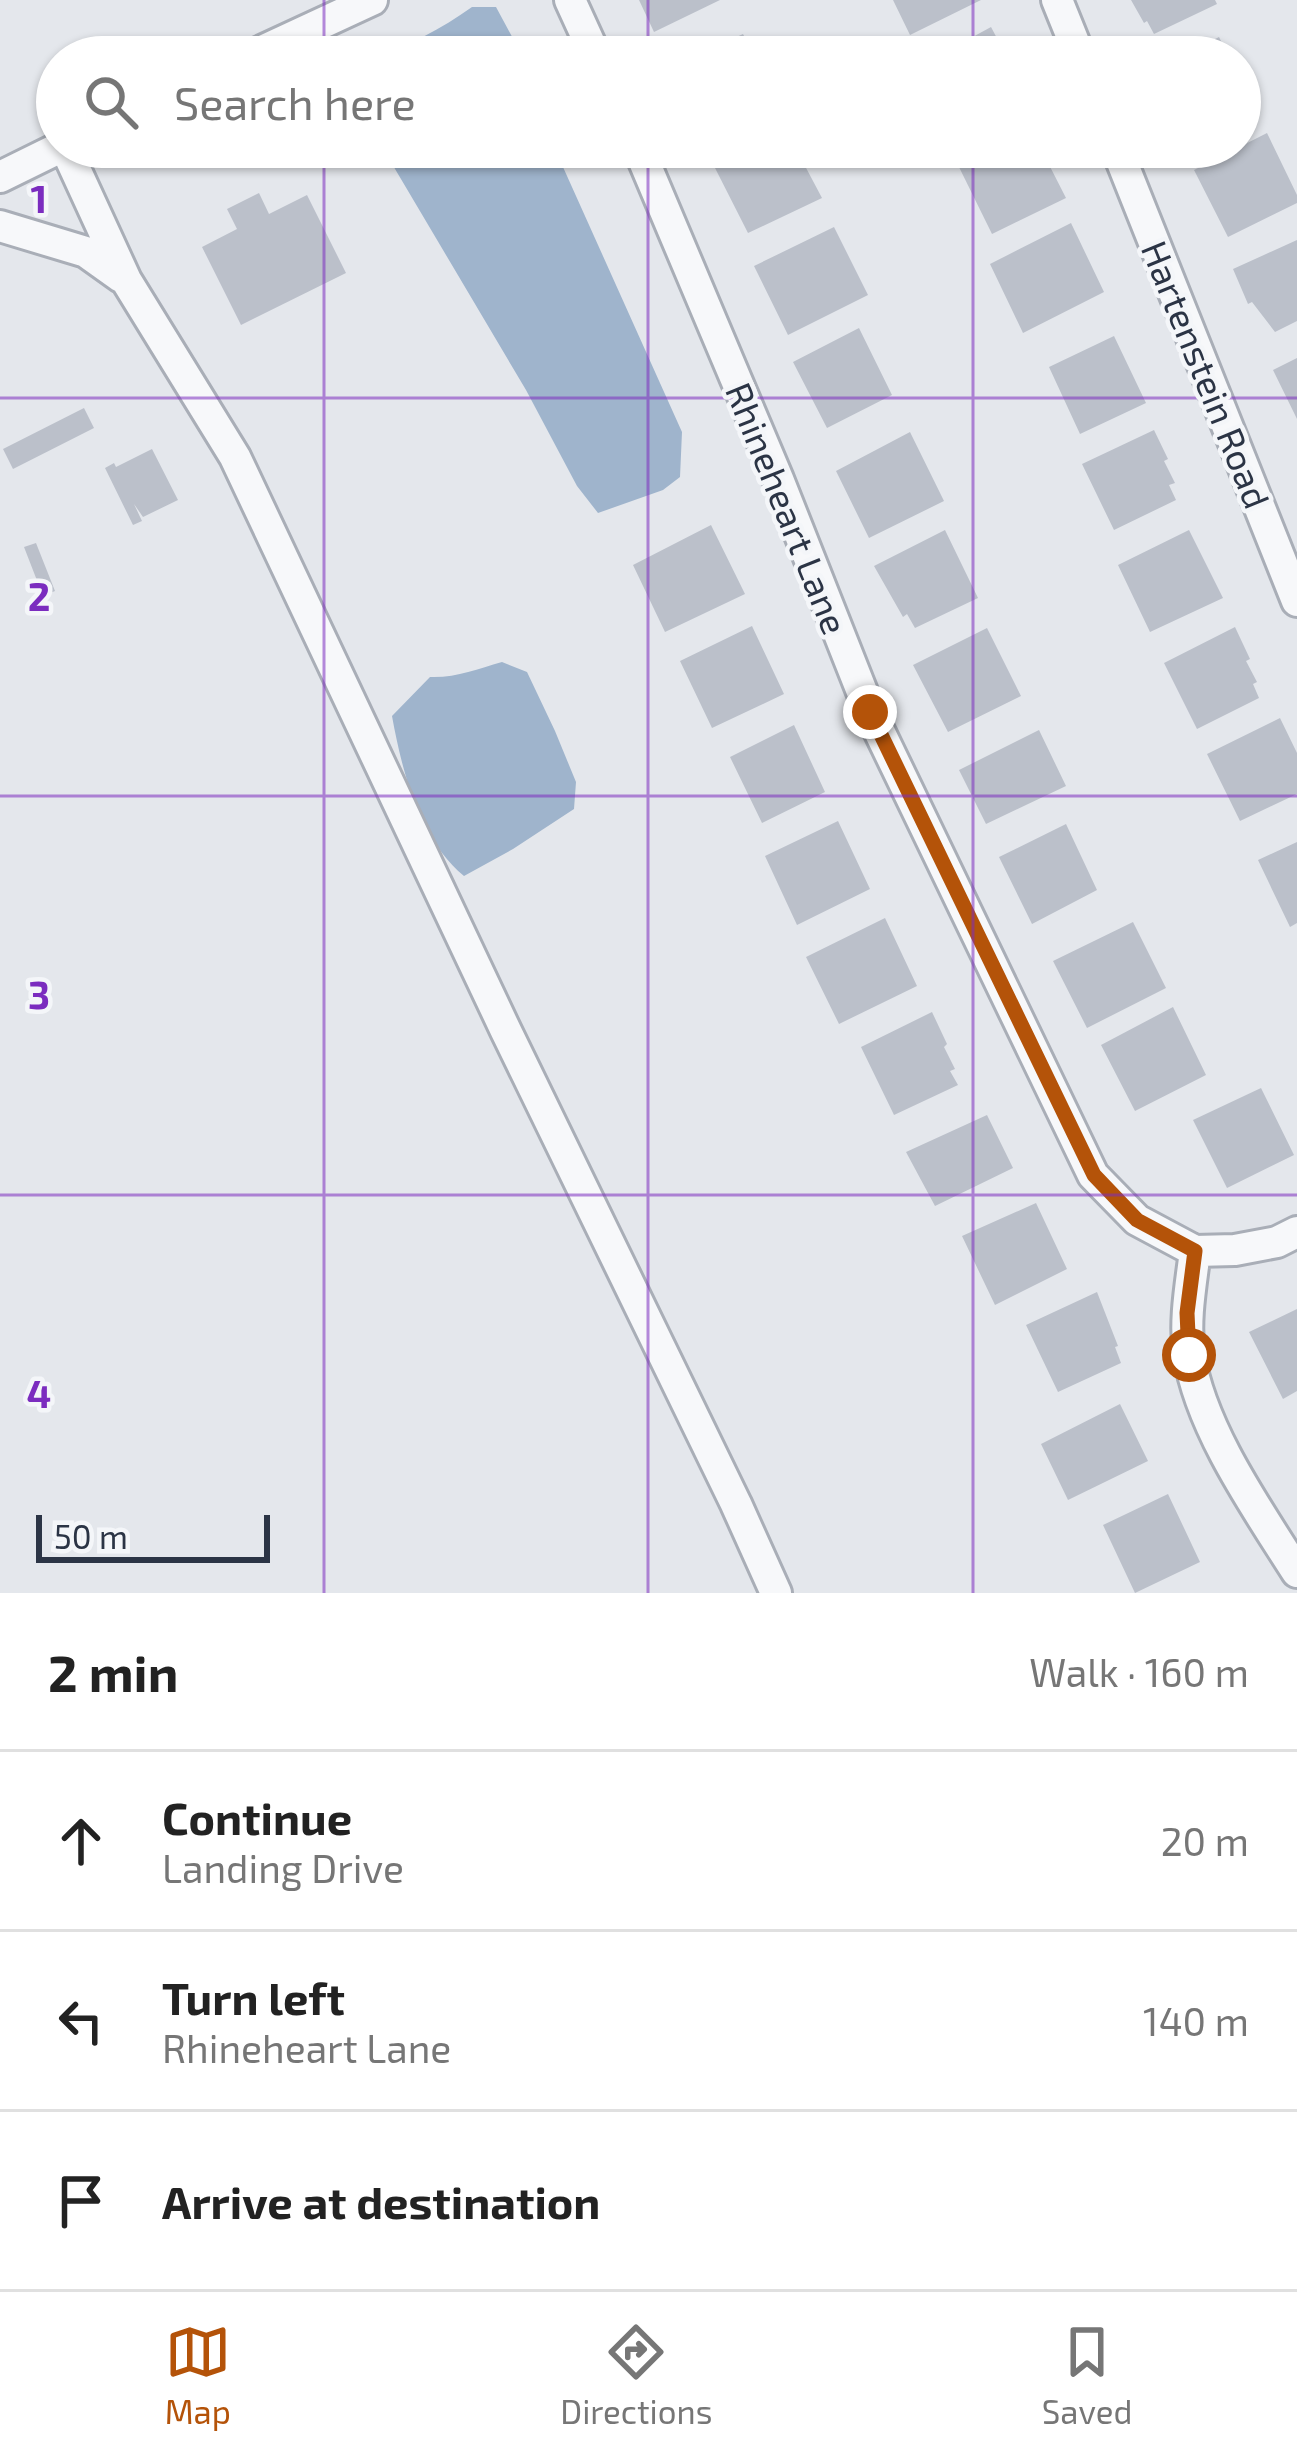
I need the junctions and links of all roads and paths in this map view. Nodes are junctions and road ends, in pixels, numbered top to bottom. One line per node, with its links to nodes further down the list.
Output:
1 (372, 0): 4 (street)
2 (570, 0): 5 (street)
3 (1057, 0): 6 (street)
4 (294, 36)
5 (586, 36)
6 (1072, 36)
7 (36, 160): 11 (street)
8 (73, 168): 13 (street)
9 (647, 168): 16 (street, Rhineheart Lane)
10 (1124, 168): 14 (street, Hartenstein Road)
11 (0, 177)
12 (0, 226): 13 (street)
13 (126, 280): 18 (street)
14 (1297, 601)
15 (1297, 1232): 16 (street)
16 (1195, 1251): 17 (street)
17 (1297, 1571)
18 (776, 1593)

